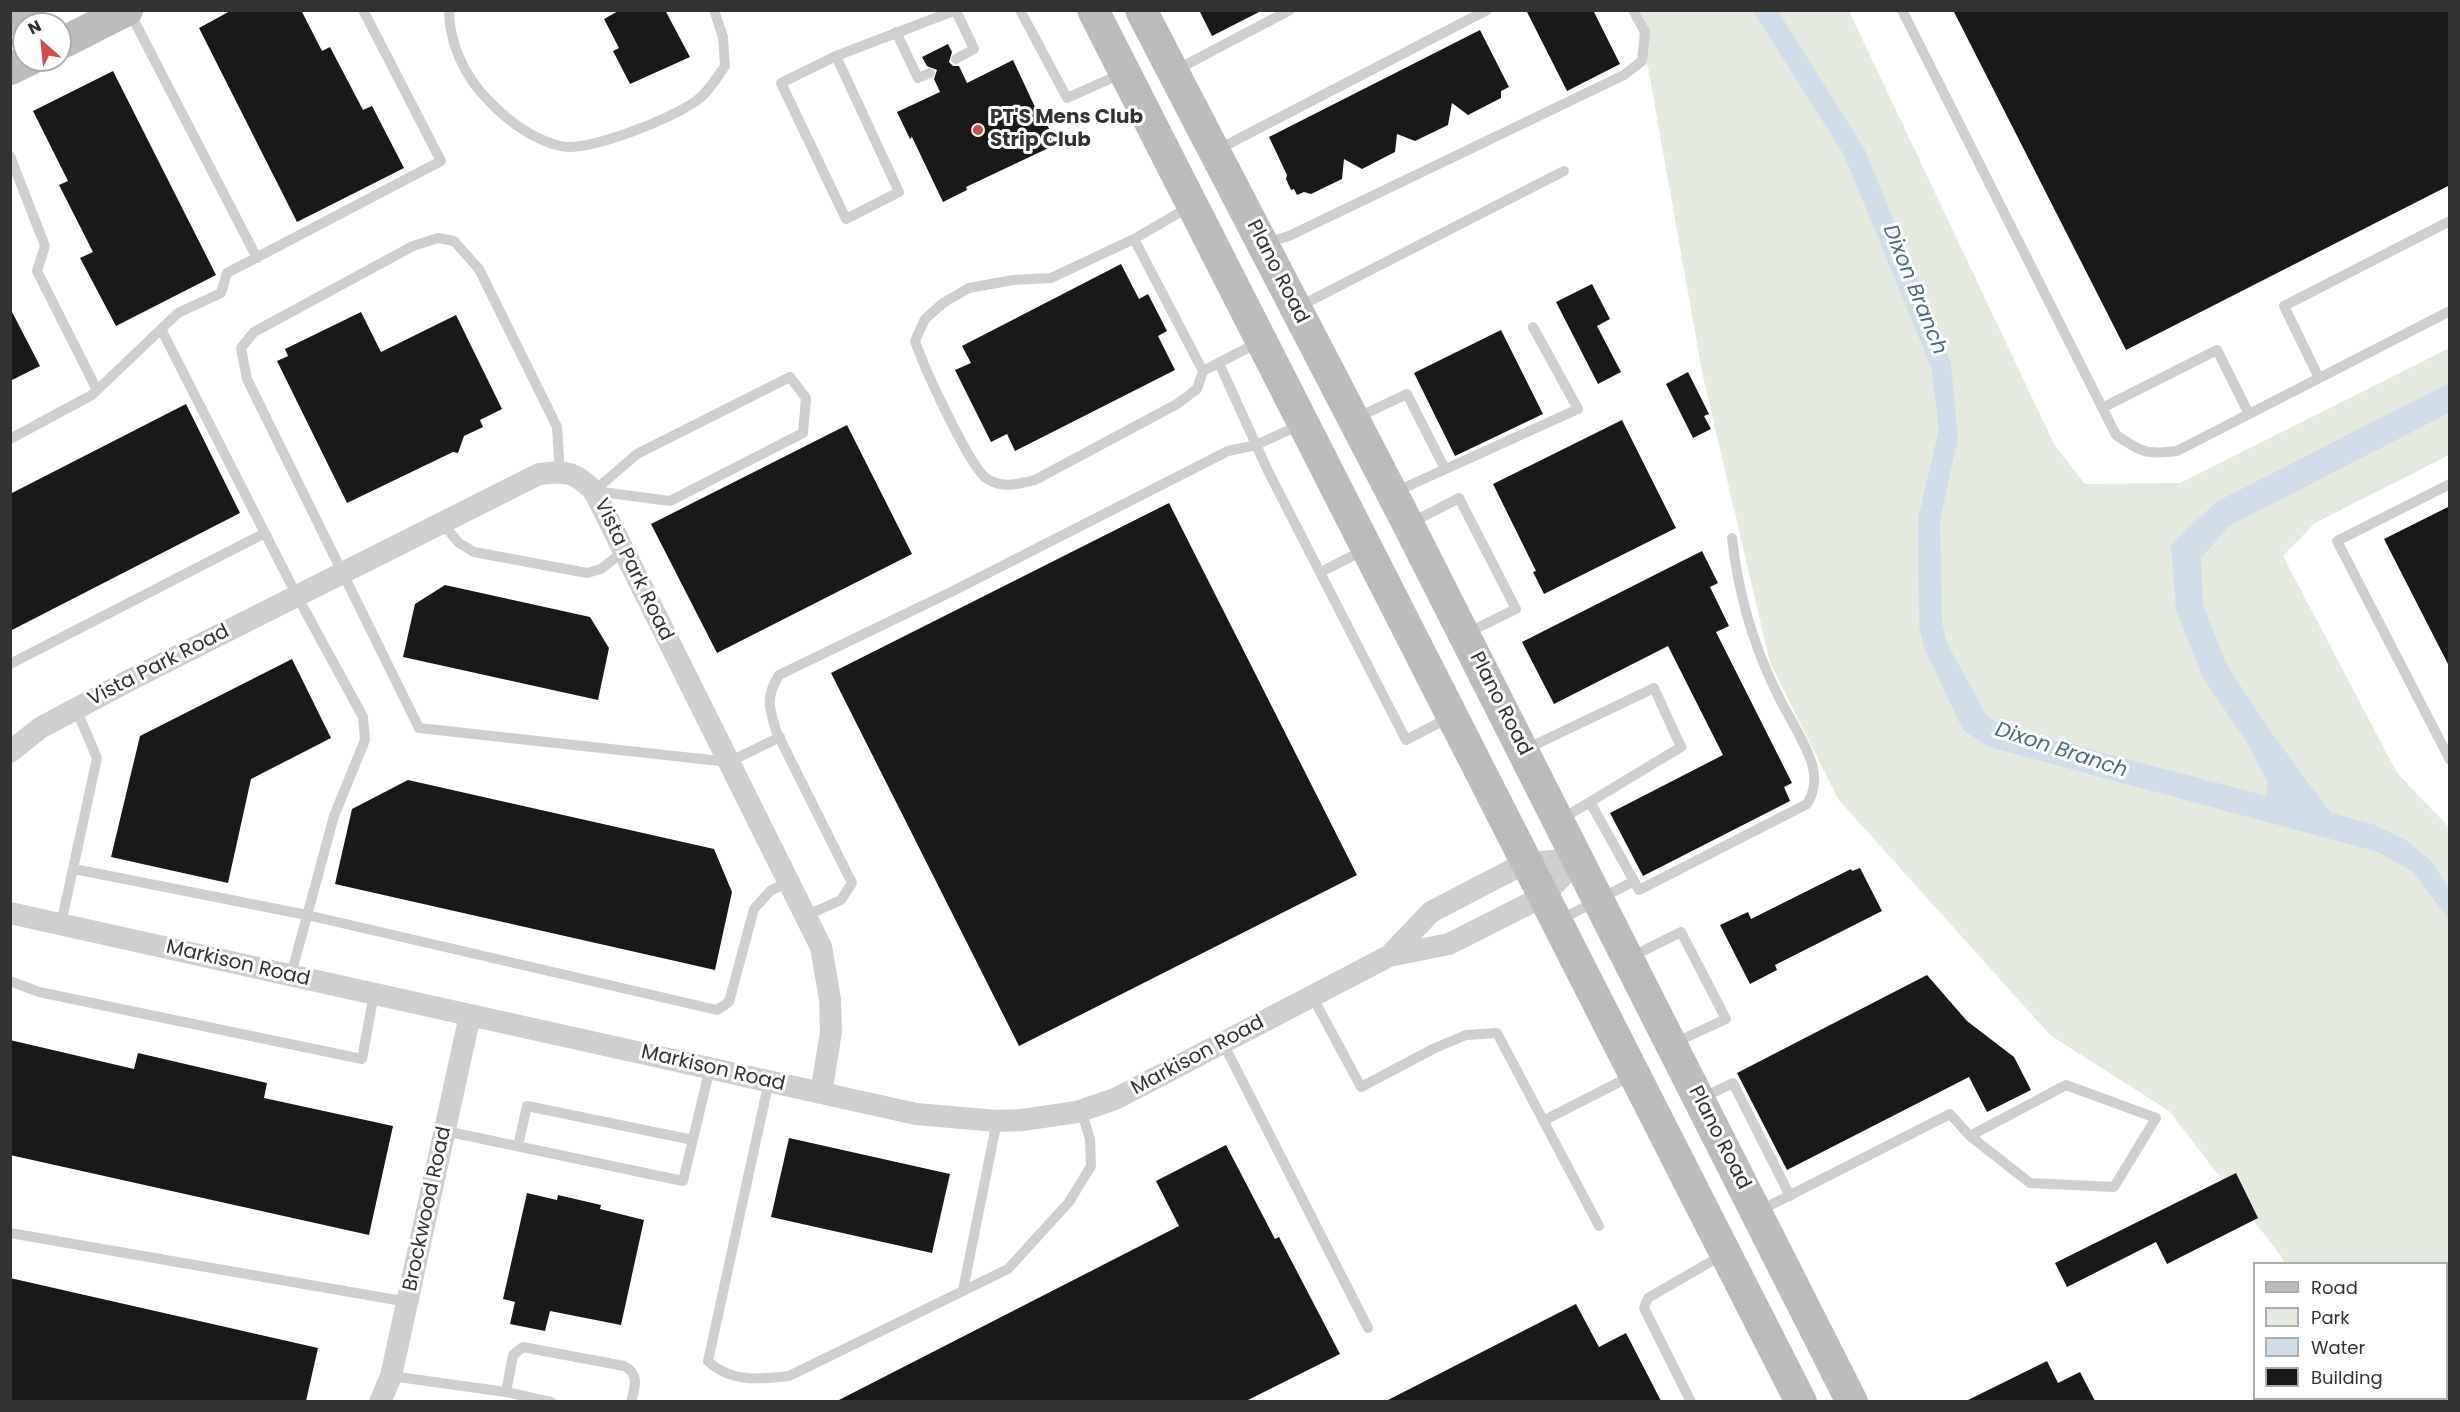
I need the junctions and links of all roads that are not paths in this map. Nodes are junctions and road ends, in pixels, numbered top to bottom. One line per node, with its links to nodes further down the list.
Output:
1 (30, 10): 14 (main road)
2 (128, 10): 16 (main road); 29 (lane)
3 (363, 10): 29 (lane)
4 (449, 10): 5 (lane)
5 (714, 10)
6 (1020, 10): 19 (lane)
7 (1093, 10): 19 (main road)
8 (1141, 10): 20 (main road, Plano Road)
9 (1290, 10): 20 (lane)
10 (1487, 10): 22 (lane)
11 (1633, 10): 28 (lane)
12 (1902, 10): 39 (lane)
13 (956, 11): 15 (lane); 18 (lane)
14 (10, 20)
15 (896, 32): 17 (lane); 21 (lane)
16 (72, 38)
17 (837, 56): 17 (lane)
18 (956, 60)
19 (1124, 72): 20 (main road); 25 (main road)
20 (1173, 72): 22 (main road, Plano Road)
21 (930, 73)
22 (1214, 152): 28 (main road, Plano Road)
23 (10, 156): 38 (lane)
24 (1564, 171): 30 (lane)
25 (1192, 206): 27 (lane); 34 (main road)
26 (2450, 221): 37 (lane)
27 (1134, 239): 36 (lane); 36 (lane)
28 (1262, 244): 30 (main road, Plano Road)
29 (257, 258): 33 (lane)
30 (1296, 308): 40 (main road, Plano Road)
31 (2450, 311): 37 (lane)
32 (1533, 327): 45 (lane)
33 (161, 329): 38 (lane); 52 (lane)
34 (1260, 341): 35 (lane); 42 (main road)
35 (1219, 363): 36 (lane); 44 (lane)
36 (1203, 371)
37 (2319, 378): 41 (lane)
38 (97, 390): 43 (lane)
39 (2102, 408): 41 (lane); 41 (lane)
40 (1349, 411): 42 (main road); 45 (lane); 49 (main road, Plano Road)
41 (2249, 414)
42 (1302, 423): 44 (lane); 54 (main road)
43 (10, 439)
44 (1256, 445): 56 (lane); 63 (lane)
45 (1445, 469): 49 (lane)
46 (560, 472): 48 (street, Vista Park Road); 50 (street, Vista Park Road); 57 (lane)
47 (2450, 484): 66 (lane)
48 (594, 491): 48 (lane); 55 (street, Vista Park Road)
49 (1392, 494): 51 (main road, Plano Road)
50 (442, 523): 55 (lane); 57 (street, Vista Park Road)
51 (1408, 524): 59 (main road, Plano Road); 59 (lane)
52 (265, 533): 58 (lane); 60 (lane)
53 (1732, 538): 73 (lane)
54 (1366, 549): 56 (lane); 62 (main road)
55 (624, 551): 67 (street, Vista Park Road)
56 (1321, 572): 62 (lane)
57 (344, 573): 58 (street, Vista Park Road); 67 (lane)
58 (297, 596): 61 (street, Vista Park Road); 78 (lane)
59 (1464, 634): 64 (main road, Plano Road)
60 (10, 664)
61 (76, 709): 65 (street, Vista Park Road); 72 (lane)
62 (1451, 716): 71 (main road)
63 (780, 737): 67 (lane); 79 (lane)
64 (1524, 750): 68 (lane); 69 (main road, Plano Road)
65 (10, 752)
66 (2450, 760)
67 (729, 762): 74 (street, Vista Park Road)
68 (1590, 802): 69 (lane); 73 (lane)
69 (1559, 820): 70 (main road, Plano Road)
70 (1579, 859): 71 (street, Markison Road); 75 (main road, Plano Road); 76 (street, Markison Road)
71 (1525, 863): 76 (main road); 81 (street, Markison Road)
72 (74, 869): 78 (lane); 80 (lane)
73 (1634, 881): 75 (lane)
74 (788, 882): 78 (lane); 79 (street, Vista Park Road)
75 (1599, 900): 76 (lane); 82 (main road, Plano Road)
76 (1549, 910): 81 (street, Markison Road); 91 (main road)
77 (10, 913): 80 (street, Markison Road)
78 (307, 915): 83 (lane)
79 (805, 916): 93 (street, Vista Park Road)
80 (61, 924): 83 (street, Markison Road)
81 (1389, 956): 86 (street, Markison Road)
82 (1629, 958): 89 (main road, Plano Road); 89 (lane)
83 (291, 975): 85 (street, Markison Road)
84 (10, 981): 85 (lane)
85 (374, 994): 87 (street, Markison Road)
86 (1312, 996): 88 (street, Markison Road); 97 (lane)
87 (470, 1015): 90 (street, Markison Road); 98 (street, Brockwood Road)
88 (1223, 1043): 95 (street, Markison Road); 109 (lane)
89 (1672, 1044): 94 (main road, Plano Road)
90 (710, 1068): 92 (street, Markison Road); 100 (lane)
91 (1633, 1075): 97 (lane); 106 (main road)
92 (769, 1081): 93 (street, Markison Road); 107 (lane)
93 (821, 1093): 96 (street, Markison Road)
94 (1700, 1099): 102 (lane); 103 (main road, Plano Road)
95 (1081, 1110): 96 (street, Markison Road); 107 (lane)
96 (998, 1121): 107 (lane)
97 (1543, 1121): 104 (lane)
98 (445, 1131): 101 (lane); 108 (street, Brockwood Road)
99 (1970, 1136): 99 (lane); 102 (lane)
100 (693, 1140): 101 (lane); 101 (lane)
101 (518, 1146)
102 (1790, 1196): 103 (lane)
103 (1757, 1212): 117 (main road, Plano Road)
104 (1599, 1226)
105 (10, 1233): 108 (lane)
106 (1725, 1253): 115 (lane); 116 (main road)
107 (963, 1290)
108 (408, 1302): 110 (street, Brockwood Road)
109 (1368, 1328)
110 (391, 1376): 111 (lane); 112 (street, Brockwood Road)
111 (506, 1392): 113 (lane); 114 (lane)
112 (380, 1401)
113 (551, 1401)
114 (631, 1401)
115 (1691, 1401)
116 (1801, 1401)
117 (1852, 1401)

